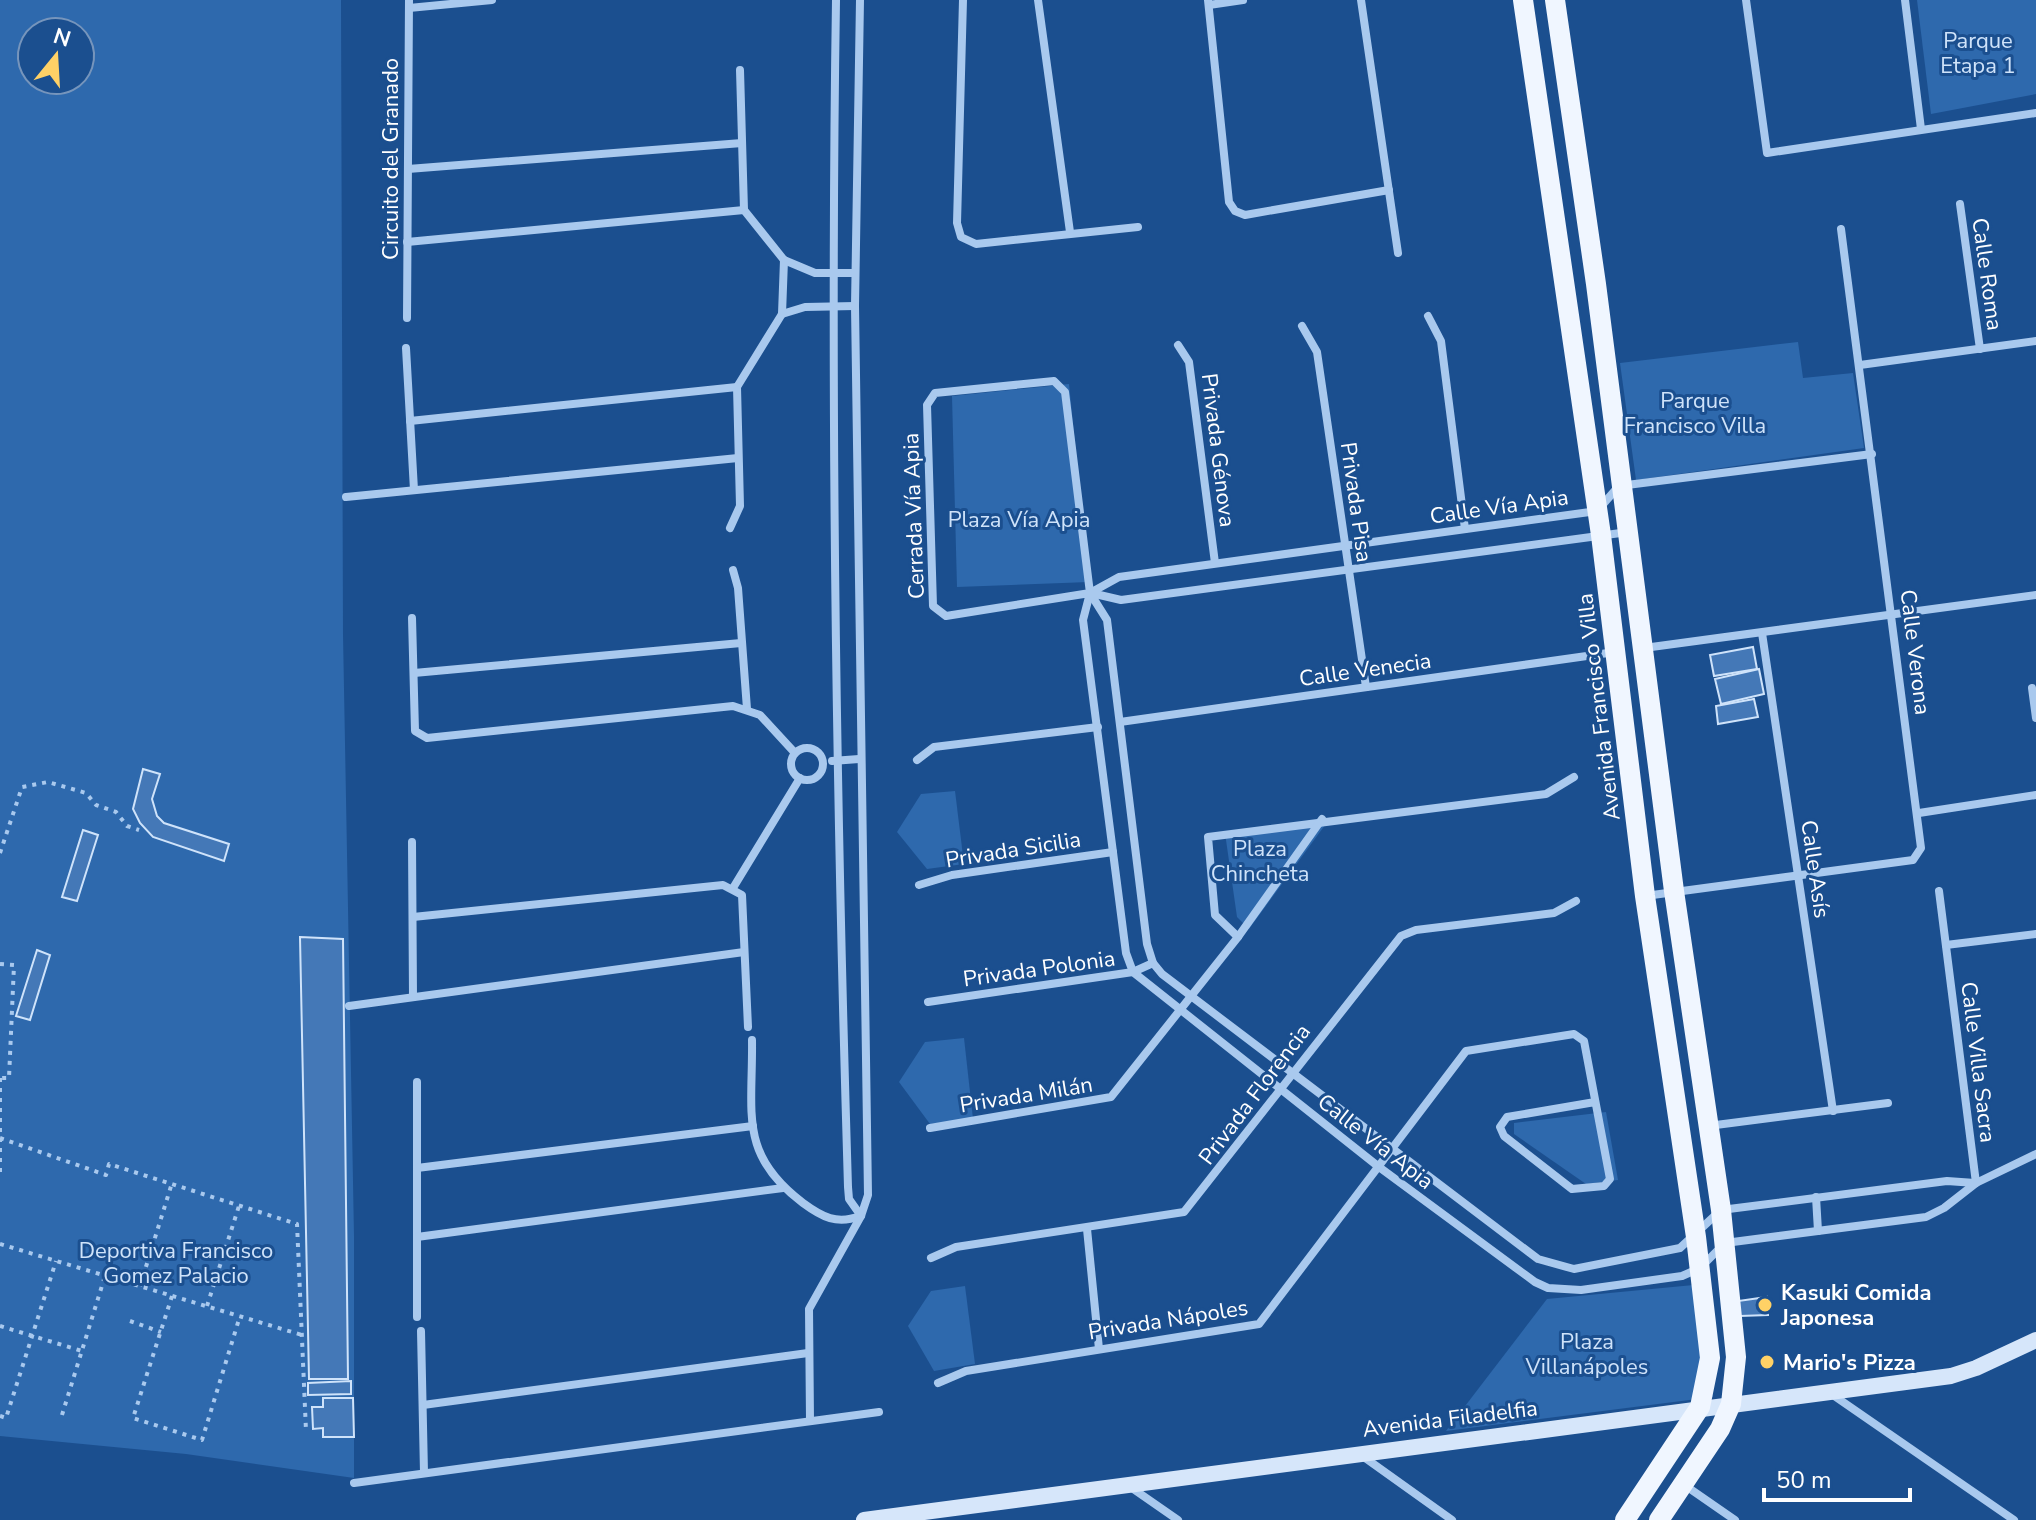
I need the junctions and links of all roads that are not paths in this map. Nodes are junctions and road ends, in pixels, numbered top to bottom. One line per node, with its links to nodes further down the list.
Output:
1 (492, 0): 13 (street)
2 (836, 0): 29 (street)
3 (860, 0): 28 (street)
4 (963, 0): 24 (street)
5 (1038, 0): 24 (street)
6 (1243, 0): 12 (street)
7 (1361, 0): 19 (street)
8 (1523, 0): 31 (main road, Avenida Francisco Villa)
9 (1555, 0): 30 (main road)
10 (1746, 0): 16 (street)
11 (1905, 0): 16 (street)
12 (1208, 3): 19 (street)
13 (409, 4): 18 (street, Circuito del Granado)
14 (740, 70): 17 (street)
15 (2036, 113): 16 (street)
16 (1921, 129)
17 (742, 143): 18 (street); 21 (street)
18 (408, 169): 25 (street, Circuito del Granado)
19 (1389, 190): 26 (street)
20 (1960, 204): 41 (street, Calle Roma)
21 (744, 210): 25 (street); 27 (street)
22 (1138, 227): 24 (street)
23 (1841, 229): 42 (street, Calle Verona)
24 (1070, 232)
25 (407, 242): 36 (street, Circuito del Granado)
26 (1398, 253)
27 (784, 260): 29 (street); 34 (street)
28 (855, 273): 29 (street); 33 (street)
29 (832, 274): 32 (street)
30 (1596, 284): 31 (main road); 47 (main road)
31 (1564, 289): 50 (main road, Avenida Francisco Villa)
32 (831, 306): 33 (street); 34 (street); 76 (street)
33 (855, 306): 75 (street)
34 (782, 314): 43 (street)
35 (1428, 316): 52 (street)
36 (407, 318)
37 (1302, 326): 55 (street, Privada Pisa)
38 (2036, 341): 41 (street)
39 (1178, 345): 56 (street, Privada Génova)
40 (406, 348): 44 (street)
41 (1980, 349): 42 (street)
42 (1860, 365): 45 (street, Calle Verona)
43 (737, 387): 44 (street); 46 (street)
44 (410, 421): 48 (street)
45 (1872, 454): 47 (street); 61 (street, Calle Verona)
46 (738, 458): 48 (street); 51 (street)
47 (1619, 486): 50 (street, Calle Vía Apia); 53 (main road)
48 (414, 490): 49 (street)
49 (346, 497)
50 (1597, 511): 52 (street, Calle Vía Apia); 54 (main road, Avenida Francisco Villa)
51 (730, 528)
52 (1465, 529): 55 (street, Calle Vía Apia)
53 (1628, 532): 54 (street, Calle Vía Apia); 65 (main road)
54 (1601, 535): 57 (street, Calle Vía Apia); 66 (main road, Avenida Francisco Villa)
55 (1345, 546): 56 (street, Calle Vía Apia); 57 (street, Privada Pisa)
56 (1215, 563): 59 (street, Calle Vía Apia)
57 (1349, 569): 59 (street, Calle Vía Apia); 68 (street, Privada Pisa)
58 (733, 570): 64 (street)
59 (1090, 593): 59 (street, Cerrada Vía Apia); 72 (street); 73 (street)
60 (2036, 595): 61 (street)
61 (1893, 615): 63 (street); 82 (street, Calle Verona)
62 (412, 618): 67 (street)
63 (1762, 633): 65 (street); 86 (street, Calle Asís)
64 (741, 643): 67 (street); 70 (street)
65 (1642, 648): 89 (main road)
66 (1615, 652): 68 (street, Calle Venecia); 91 (main road, Avenida Francisco Villa)
67 (414, 673): 70 (street)
68 (1366, 687): 72 (street, Calle Venecia)
69 (2032, 688): 71 (street)
70 (747, 709): 74 (street)
71 (2036, 718)
72 (1120, 722): 98 (street)
73 (1098, 727): 77 (street); 85 (street)
74 (795, 753): 78 (street); 80 (street)
75 (859, 759): 76 (street); 124 (street)
76 (835, 760): 78 (street); 124 (street)
77 (917, 760)
78 (823, 761): 80 (street)
79 (1574, 777): 83 (street)
80 (800, 778): 88 (street)
81 (2036, 795): 82 (street)
82 (1919, 813): 86 (street, Calle Verona)
83 (1322, 819): 95 (street, Privada Milán); 95 (street)
84 (412, 842): 93 (street)
85 (1113, 852): 87 (street, Privada Sicilia); 99 (street)
86 (1798, 874): 89 (street); 112 (street, Calle Asís)
87 (919, 885)
88 (733, 888): 93 (street); 97 (street)
89 (1674, 891): 91 (street); 114 (main road)
90 (1939, 891): 96 (street, Calle Villa Sacra)
91 (1645, 896): 128 (main road, Avenida Francisco Villa)
92 (1576, 901): 107 (street, Privada Florencia)
93 (413, 917): 101 (street)
94 (2036, 934): 96 (street)
95 (1238, 937): 100 (street, Privada Milán)
96 (1946, 945): 120 (street, Calle Villa Sacra)
97 (744, 952): 101 (street); 105 (street)
98 (1153, 963): 99 (street, Privada Polonia); 100 (street, Calle Vía Apia)
99 (1133, 972): 102 (street, Privada Polonia); 104 (street, Calle Vía Apia)
100 (1192, 994): 104 (street, Privada Milán); 107 (street, Calle Vía Apia)
101 (413, 997): 103 (street)
102 (928, 1002)
103 (349, 1006)
104 (1182, 1010): 109 (street, Calle Vía Apia); 115 (street, Privada Milán)
105 (748, 1027)
106 (752, 1040): 113 (street)
107 (1293, 1071): 109 (street, Privada Florencia); 116 (street, Calle Vía Apia)
108 (417, 1082): 119 (street)
109 (1280, 1089): 118 (street, Calle Vía Apia); 125 (street, Privada Florencia)
110 (1595, 1102): 110 (street); 116 (street, Privada Nápoles)
111 (1888, 1103): 112 (street)
112 (1833, 1111): 114 (street)
113 (753, 1126): 119 (street); 121 (street)
114 (1708, 1126): 123 (main road)
115 (930, 1128)
116 (1393, 1149): 118 (street, Privada Nápoles); 128 (street, Calle Vía Apia)
117 (2036, 1154): 120 (street)
118 (1379, 1167): 131 (street, Calle Vía Apia); 135 (street, Privada Nápoles)
119 (417, 1168): 127 (street)
120 (1976, 1183): 122 (street); 126 (street)
121 (783, 1188): 124 (street); 127 (street)
122 (1816, 1197): 123 (street); 126 (street)
123 (1721, 1210): 128 (street, Calle Vía Apia); 129 (main road)
124 (861, 1216): 136 (street)
125 (1087, 1229): 130 (street, Privada Florencia); 135 (street)
126 (1818, 1231): 129 (street)
127 (417, 1237): 132 (street)
128 (1696, 1237): 131 (main road, Avenida Francisco Villa)
129 (1725, 1243): 131 (street, Calle Vía Apia); 139 (main road)
130 (931, 1258)
131 (1700, 1268): 141 (main road, Avenida Francisco Villa)
132 (417, 1317)
133 (421, 1331): 140 (street)
134 (2033, 1345): 138 (street, Avenida Filadelfia)
135 (1099, 1349): 137 (street, Privada Nápoles)
136 (808, 1353): 140 (street); 143 (street)
137 (938, 1383)
138 (1826, 1391): 139 (street, Avenida Filadelfia); 156 (street)
139 (1731, 1404): 141 (street, Avenida Filadelfia); 148 (main road)
140 (423, 1405): 145 (street)
141 (1700, 1407): 144 (street, Avenida Filadelfia); 153 (main road)
142 (879, 1412): 143 (street)
143 (810, 1421): 145 (street)
144 (1357, 1452): 147 (street, Avenida Filadelfia); 152 (street)
145 (424, 1473): 146 (street)
146 (354, 1483)
147 (1125, 1483): 149 (street, Avenida Filadelfia); 151 (street)
148 (1683, 1484): 154 (main road); 155 (street)
149 (901, 1518): 150 (street, Avenida Filadelfia)
150 (864, 1520)
151 (1178, 1520)
152 (1452, 1520)
153 (1625, 1520)
154 (1659, 1520)
155 (1735, 1520)
156 (2014, 1520)

